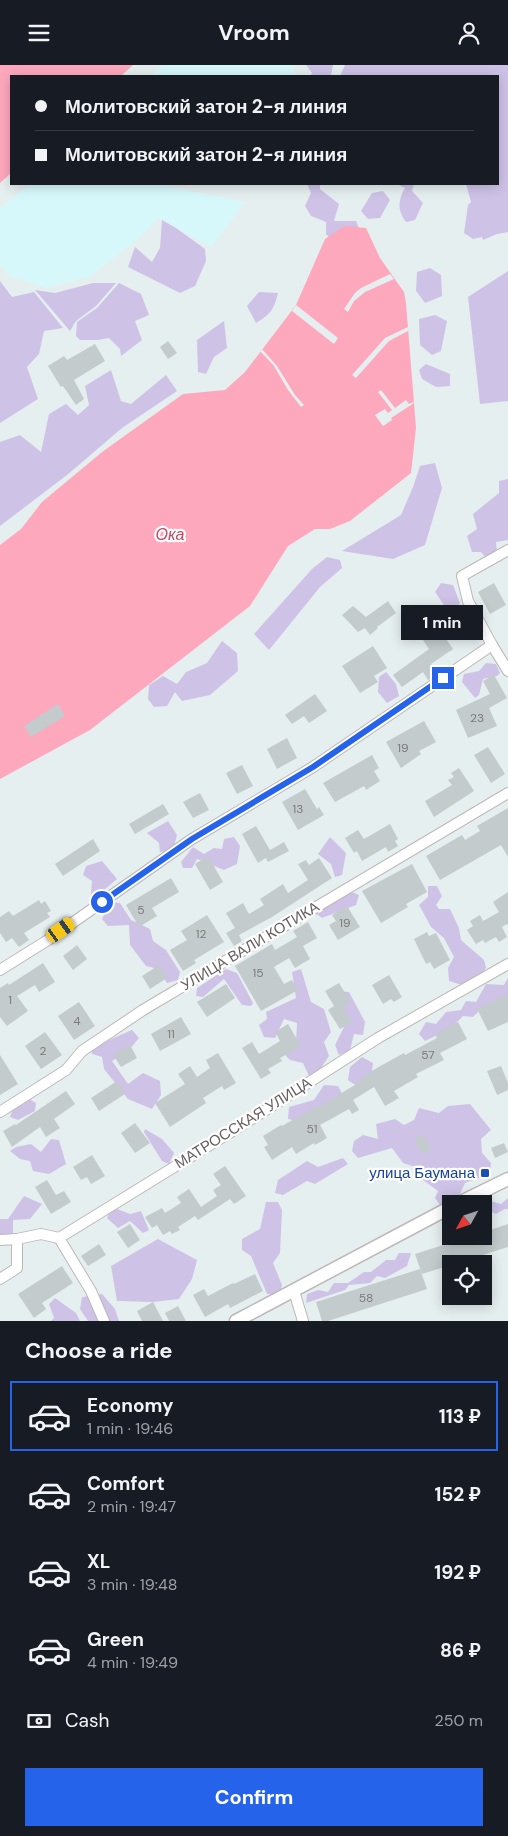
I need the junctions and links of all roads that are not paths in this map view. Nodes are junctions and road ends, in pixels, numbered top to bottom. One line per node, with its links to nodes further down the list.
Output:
1 (508, 551): 2 (street)
2 (492, 645): 3 (street); 6 (street)
3 (508, 671)
4 (508, 793): 7 (street, УЛИЦА ВАЛИ КОТИКА)
5 (508, 964): 11 (street, МАТРОССКАЯ УЛИЦА)
6 (0, 970)
7 (0, 1112)
8 (508, 1179): 9 (street)
9 (475, 1195)
10 (442, 1212): 15 (street)
11 (59, 1238): 12 (street); 16 (street)
12 (17, 1239): 13 (street); 14 (street)
13 (0, 1240)
14 (0, 1279)
15 (294, 1291): 17 (street); 18 (street)
16 (104, 1321)
17 (236, 1321)
18 (303, 1321)

